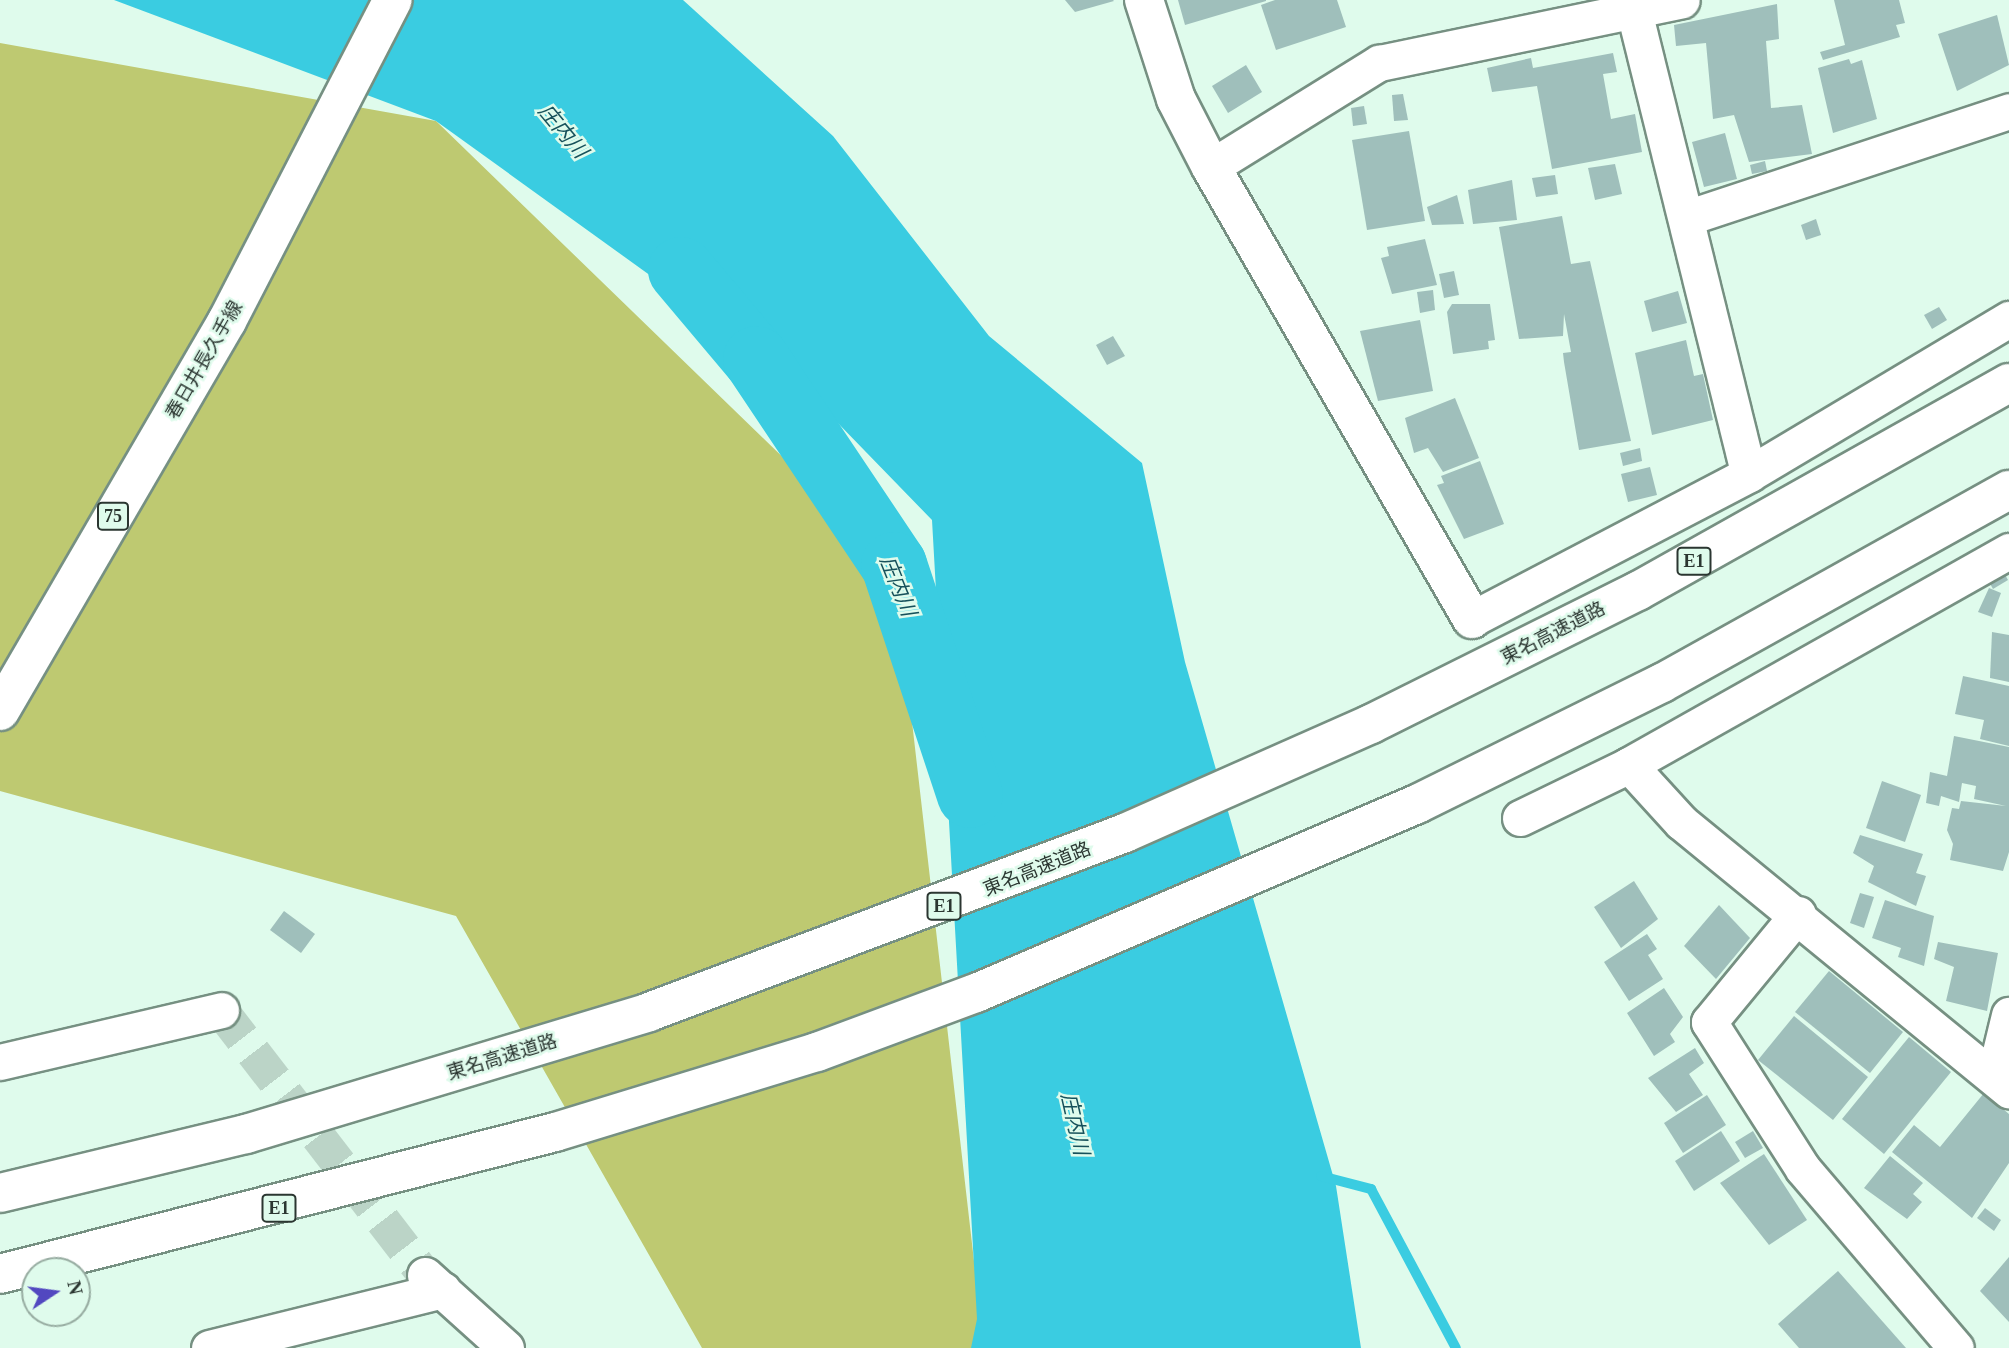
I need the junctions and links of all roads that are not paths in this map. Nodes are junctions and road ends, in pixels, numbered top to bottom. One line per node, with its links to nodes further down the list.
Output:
1 (393, 0): 14 (main road, 春日井長久手線 / 75)
2 (1144, 0): 6 (main road)
3 (1682, 0): 4 (street)
4 (1634, 11): 6 (street); 7 (street)
5 (2009, 111): 7 (street)
6 (1210, 167): 13 (main road)
7 (1686, 218): 10 (street)
8 (2009, 319): 10 (street)
9 (2009, 383): 22 (main road, 東名高速道路 / E1)
10 (1749, 474): 13 (street)
11 (2009, 490): 23 (main road, E1)
12 (2009, 551): 15 (street)
13 (1472, 619)
14 (0, 711)
15 (1629, 765): 16 (street); 17 (street)
16 (1520, 818)
17 (1798, 914): 21 (street); 26 (street)
18 (221, 1010): 20 (street)
19 (2009, 1015): 21 (street)
20 (0, 1062)
21 (2001, 1084)
22 (0, 1194)
23 (0, 1274)
24 (209, 1348): 25 (street)
25 (506, 1348)
26 (1956, 1348)

